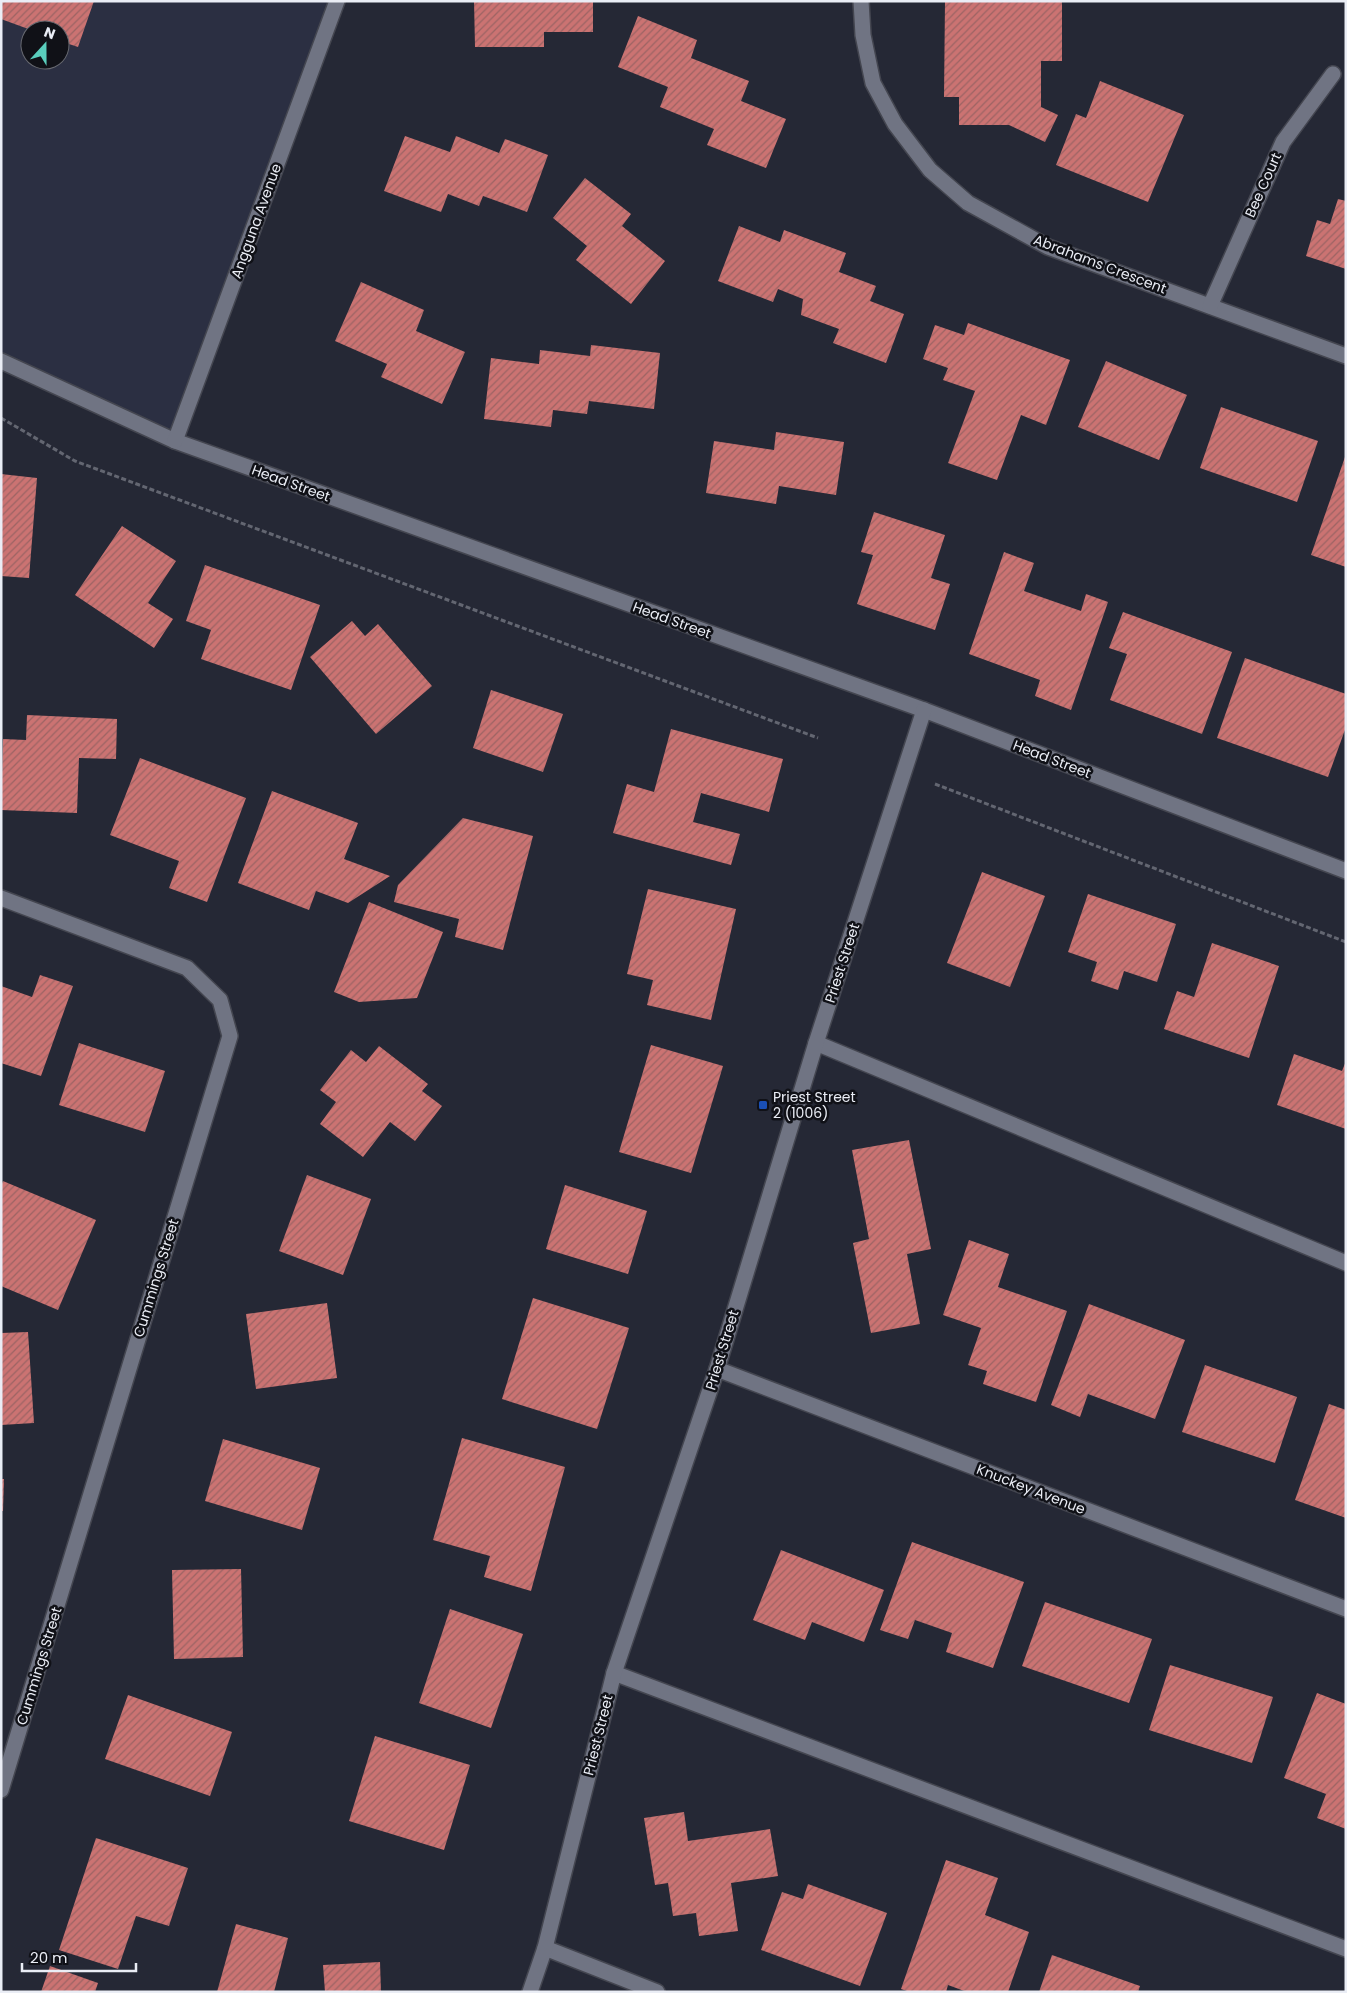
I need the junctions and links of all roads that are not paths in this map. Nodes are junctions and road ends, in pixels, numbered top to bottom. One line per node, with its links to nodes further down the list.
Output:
1 (338, 1): 7 (street, Angguna Avenue)
2 (861, 1): 4 (street, Abrahams Crescent)
3 (1333, 74): 4 (street, Bee Court)
4 (1210, 306): 5 (street, Abrahams Crescent)
5 (1346, 356)
6 (1, 361): 7 (street, Head Street)
7 (175, 441): 8 (street, Head Street)
8 (924, 710): 9 (street, Head Street); 11 (street, Priest Street)
9 (1346, 871)
10 (1, 898): 16 (street, Cummings Street)
11 (816, 1043): 12 (street); 13 (street, Priest Street)
12 (1346, 1263)
13 (716, 1369): 14 (street, Knuckey Avenue); 15 (street, Priest Street)
14 (1346, 1609)
15 (614, 1673): 17 (street, Priest Street); 18 (street)
16 (1, 1790)
17 (545, 1948): 19 (street, Priest Street); 20 (street)
18 (1346, 1949)
19 (530, 1992)
20 (657, 1992)

